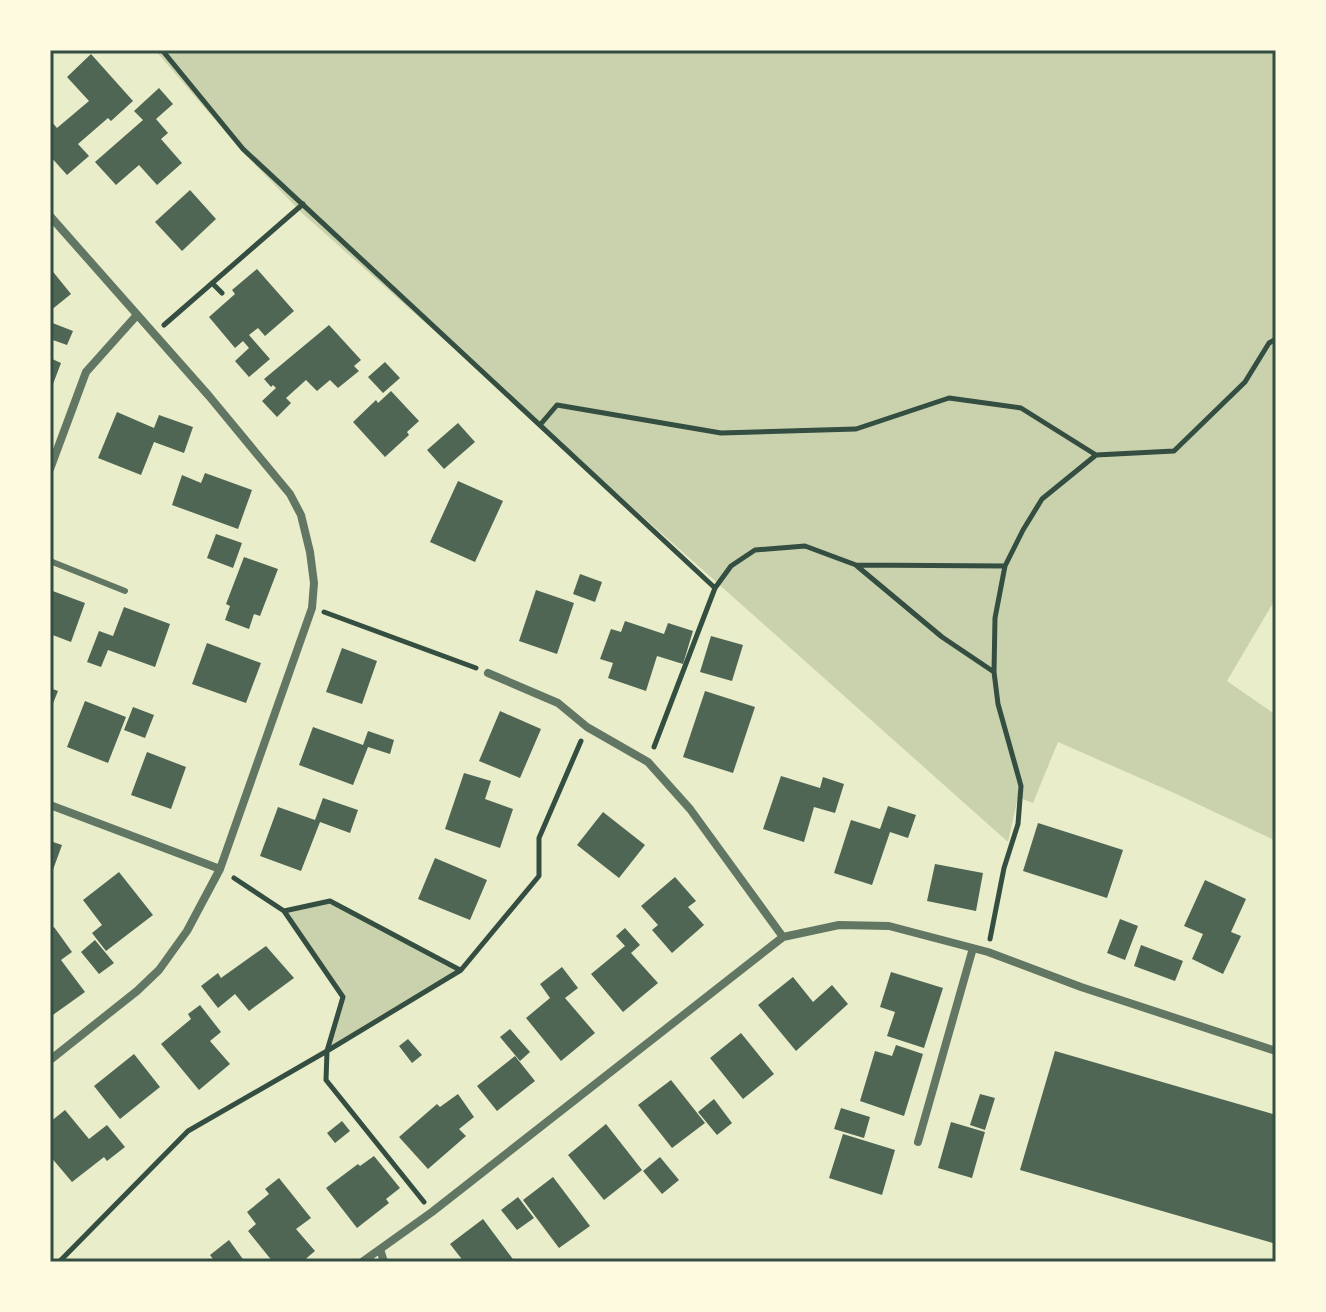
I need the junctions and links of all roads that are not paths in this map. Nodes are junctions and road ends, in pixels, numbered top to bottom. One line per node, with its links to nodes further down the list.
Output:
1 (50, 216): 2 (street)
2 (137, 315): 3 (street); 8 (street)
3 (50, 469)
4 (50, 561): 5 (lane)
5 (125, 591)
6 (488, 673): 9 (street)
7 (50, 805): 8 (street)
8 (220, 869): 12 (street)
9 (783, 937): 10 (street); 14 (street)
10 (973, 948): 11 (street); 13 (street)
11 (1276, 1051)
12 (50, 1060)
13 (918, 1142)
14 (380, 1249): 15 (street); 16 (street)
15 (362, 1262)
16 (384, 1262)

